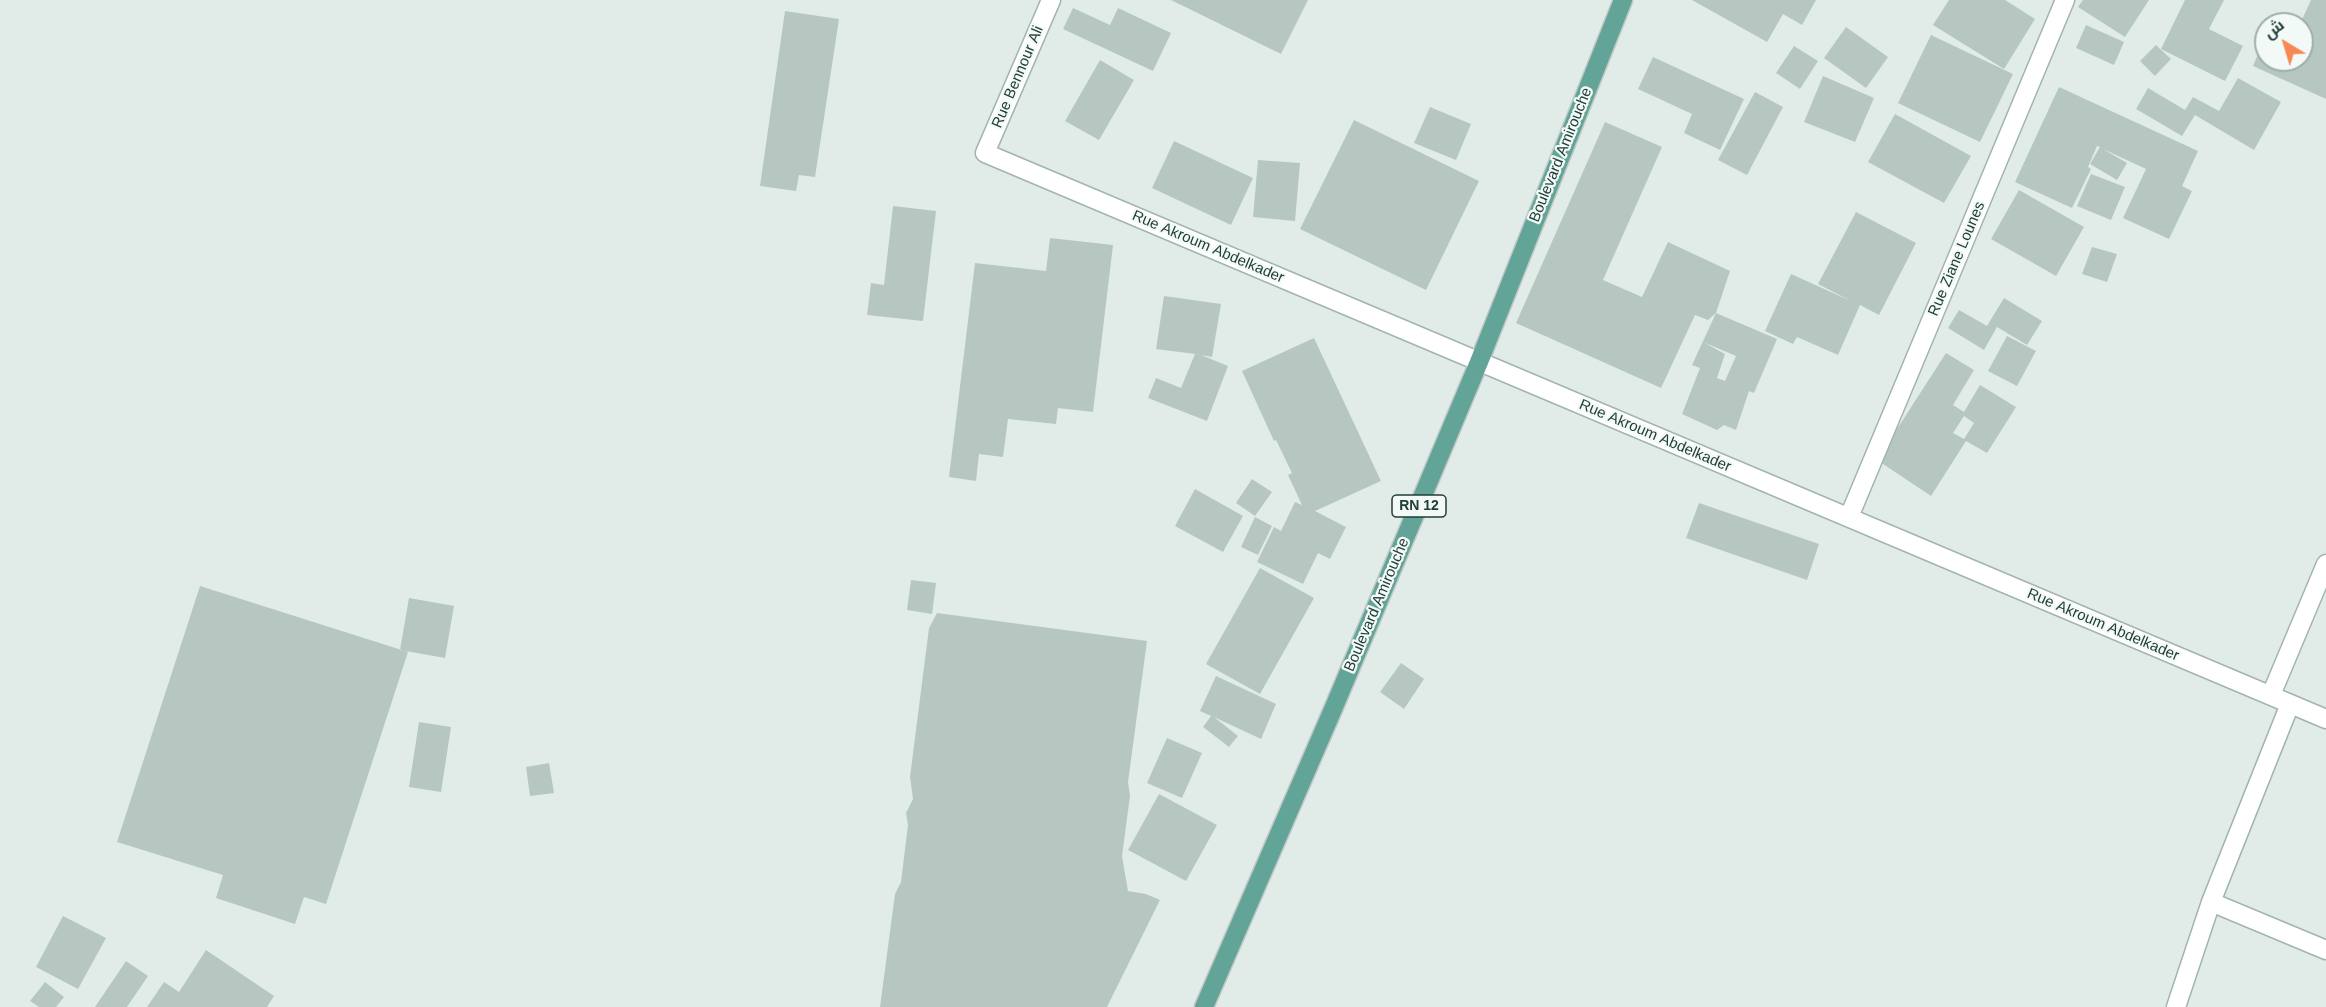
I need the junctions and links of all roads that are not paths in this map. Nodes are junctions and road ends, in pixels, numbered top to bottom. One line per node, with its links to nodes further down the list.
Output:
1 (1051, 0): 4 (street, Rue Bennour Ali)
2 (1623, 0): 5 (main road, Boulevard Amirouche / RN 12)
3 (2065, 0): 6 (street, Rue Ziane Lounes)
4 (985, 153): 5 (street, Rue Akroum Abdelkader)
5 (1479, 362): 6 (street, Rue Akroum Abdelkader); 13 (main road, Boulevard Amirouche / RN 12)
6 (1849, 518): 8 (street, Rue Akroum Abdelkader)
7 (2326, 564): 8 (street)
8 (2271, 695): 9 (street, Rue Akroum Abdelkader)
9 (2290, 704): 10 (street, Rue Akroum Abdelkader); 11 (street)
10 (2326, 719)
11 (2211, 902): 12 (street); 14 (street)
12 (2326, 950)
13 (1204, 1007)
14 (2176, 1007)

